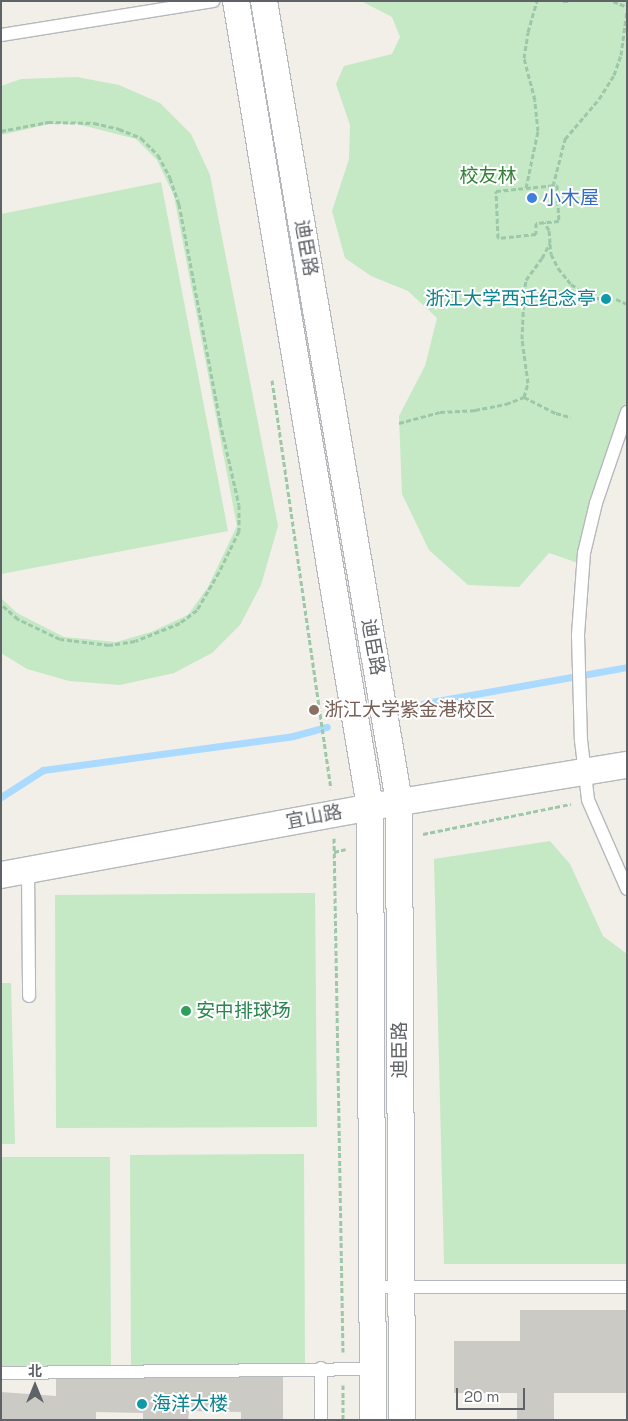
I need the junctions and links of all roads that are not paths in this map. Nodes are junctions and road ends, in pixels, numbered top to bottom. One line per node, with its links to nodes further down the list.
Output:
1 (213, 1): 4 (lane)
2 (236, 1): 9 (street, 迪臣路)
3 (264, 1): 8 (street, 迪臣路)
4 (1, 35)
5 (627, 412): 7 (lane)
6 (618, 766): 7 (street, 宜山路)
7 (584, 770): 8 (street, 宜山路); 12 (lane)
8 (399, 802): 9 (street, 宜山路); 15 (street, 迪臣路)
9 (370, 806): 10 (street, 宜山路); 14 (street, 迪臣路)
10 (28, 870): 11 (street, 宜山路); 13 (lane)
11 (1, 875)
12 (627, 889)
13 (28, 996)
14 (372, 1287): 15 (lane); 18 (street, 迪臣路)
15 (402, 1287): 16 (lane); 22 (street, 迪臣路)
16 (627, 1287)
17 (321, 1368): 18 (lane); 19 (lane); 20 (lane)
18 (372, 1369): 21 (street, 迪臣路)
19 (1, 1373)
20 (321, 1420)
21 (373, 1420)
22 (402, 1420)

